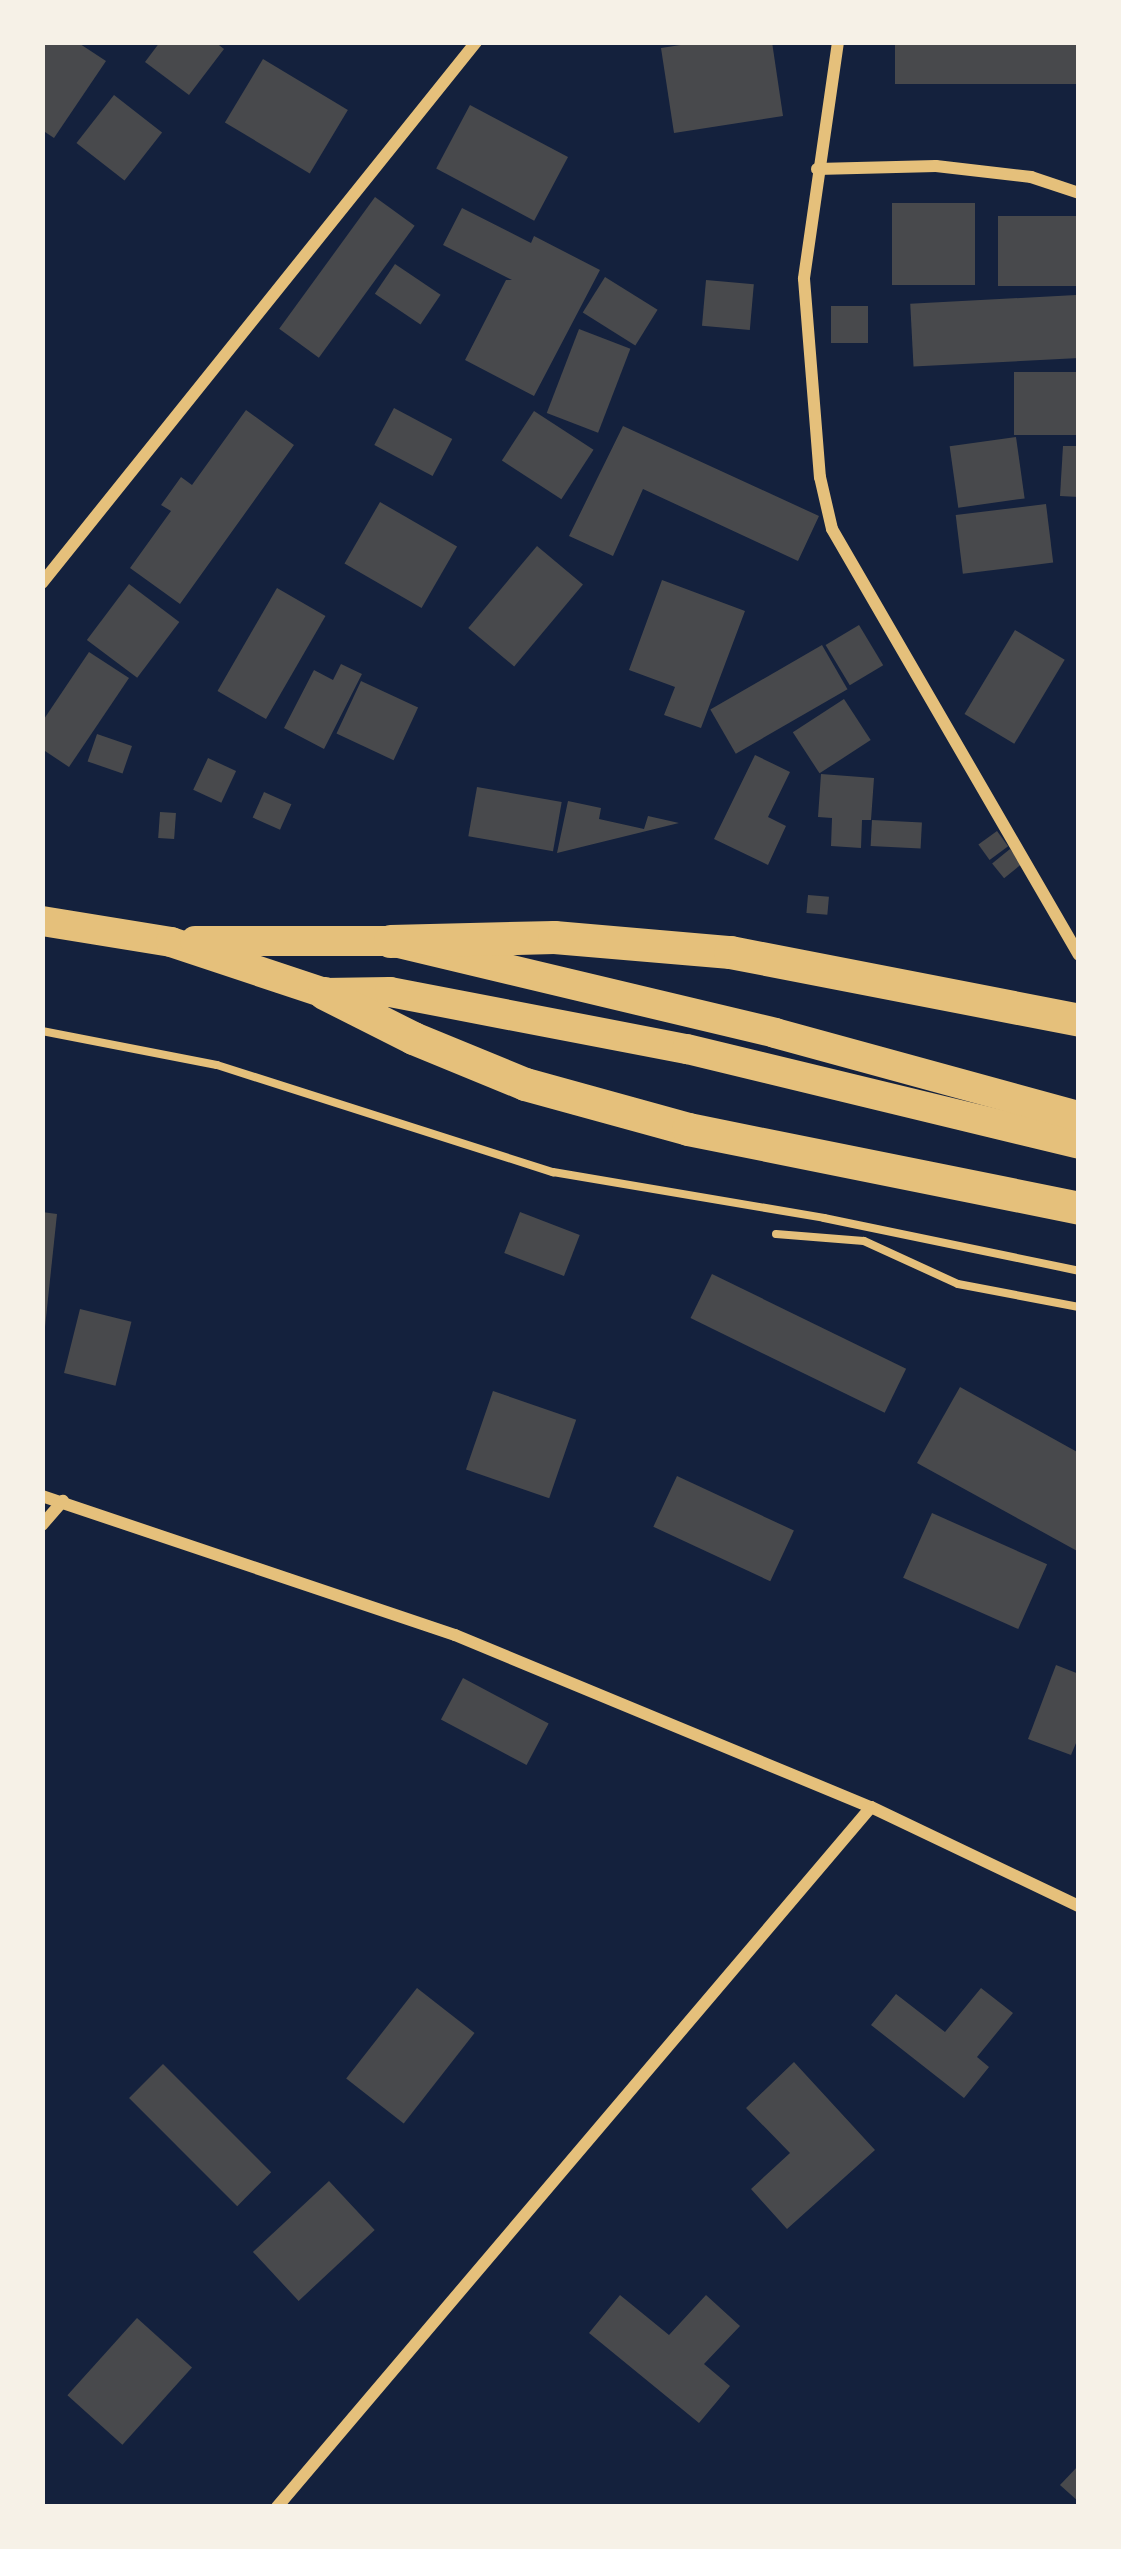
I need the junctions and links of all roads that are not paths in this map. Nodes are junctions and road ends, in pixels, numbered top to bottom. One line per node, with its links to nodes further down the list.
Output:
1 (476, 42): 5 (street)
2 (838, 42): 3 (street)
3 (817, 169): 4 (street); 9 (street)
4 (1079, 193)
5 (42, 583)
6 (42, 921): 8 (main road)
7 (390, 941): 8 (main road); 11 (highway); 12 (main road)
8 (171, 942): 10 (main road)
9 (1079, 955)
10 (324, 993): 13 (main road); 14 (highway)
11 (1079, 1020)
12 (1079, 1116)
13 (1079, 1144)
14 (1079, 1208)
15 (42, 1496): 16 (street)
16 (63, 1501): 17 (street); 18 (street)
17 (42, 1526)
18 (871, 1807): 19 (street); 20 (street)
19 (1079, 1906)
20 (278, 2507)

